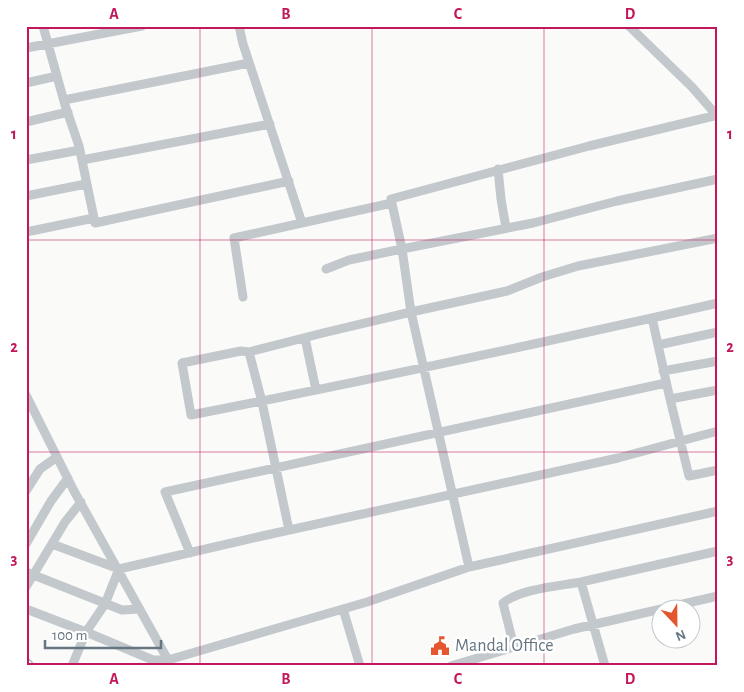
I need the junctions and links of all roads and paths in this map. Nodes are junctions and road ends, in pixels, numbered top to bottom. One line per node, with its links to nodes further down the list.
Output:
1 (43, 26): 5 (street)
2 (142, 26): 5 (street)
3 (239, 26): 7 (street)
4 (629, 26): 12 (street)
5 (48, 44): 6 (street); 8 (street)
6 (26, 48)
7 (249, 63): 10 (street); 14 (street)
8 (57, 76): 9 (street); 10 (street)
9 (26, 83)
10 (64, 100): 11 (street)
11 (68, 112): 13 (street); 15 (street)
12 (717, 116): 18 (street)
13 (26, 122)
14 (270, 124): 17 (street); 20 (street)
15 (80, 150): 16 (street); 17 (street)
16 (26, 160)
17 (82, 160): 21 (street)
18 (498, 170): 23 (street); 26 (street)
19 (718, 179): 26 (street)
20 (289, 181): 24 (street); 25 (street)
21 (86, 184): 22 (street); 24 (street)
22 (26, 196)
23 (392, 203): 25 (street); 29 (street)
24 (94, 218): 27 (street)
25 (302, 223): 31 (street)
26 (506, 228): 29 (street)
27 (26, 232)
28 (718, 238): 33 (street)
29 (402, 249): 30 (street); 33 (street)
30 (326, 269)
31 (243, 297)
32 (718, 303): 34 (street)
33 (411, 312): 36 (street); 40 (street)
34 (652, 318): 37 (street); 40 (street)
35 (718, 332): 37 (street)
36 (305, 338): 38 (street); 43 (street)
37 (658, 345): 41 (street)
38 (249, 352): 47 (street); 47 (street)
39 (718, 361): 41 (street)
40 (423, 369): 43 (street); 49 (street)
41 (663, 371): 42 (street)
42 (666, 383): 46 (street); 49 (street)
43 (316, 390): 47 (street)
44 (718, 390): 46 (street)
45 (27, 399): 51 (street)
46 (670, 399): 50 (street)
47 (262, 402): 52 (street)
48 (718, 431): 50 (street)
49 (437, 432): 52 (street); 56 (street)
50 (681, 441): 53 (street); 56 (street)
51 (57, 457): 54 (street); 55 (street)
52 (276, 467): 59 (street); 63 (street)
53 (718, 470)
54 (68, 478): 57 (street); 60 (street)
55 (26, 491)
56 (453, 494): 59 (street); 64 (street)
57 (81, 502): 61 (street); 65 (street)
58 (718, 511): 64 (street)
59 (289, 530): 63 (street)
60 (26, 544)
61 (52, 544): 65 (street); 66 (street)
62 (718, 551): 67 (street)
63 (190, 553): 65 (street)
64 (469, 567): 72 (street)
65 (119, 569): 70 (street); 71 (street)
66 (30, 574): 68 (street); 70 (street)
67 (581, 582): 74 (street); 76 (street)
68 (26, 588)
69 (718, 596): 74 (street)
70 (105, 604): 71 (street); 75 (street)
71 (140, 609): 77 (street)
72 (344, 609): 77 (street); 79 (street)
73 (26, 610): 75 (street)
74 (594, 625): 76 (street); 81 (street)
75 (86, 632): 77 (street); 78 (street)
76 (514, 647): 80 (street)
77 (168, 663)
78 (72, 666)
79 (360, 666)
80 (451, 666)
81 (605, 666)

